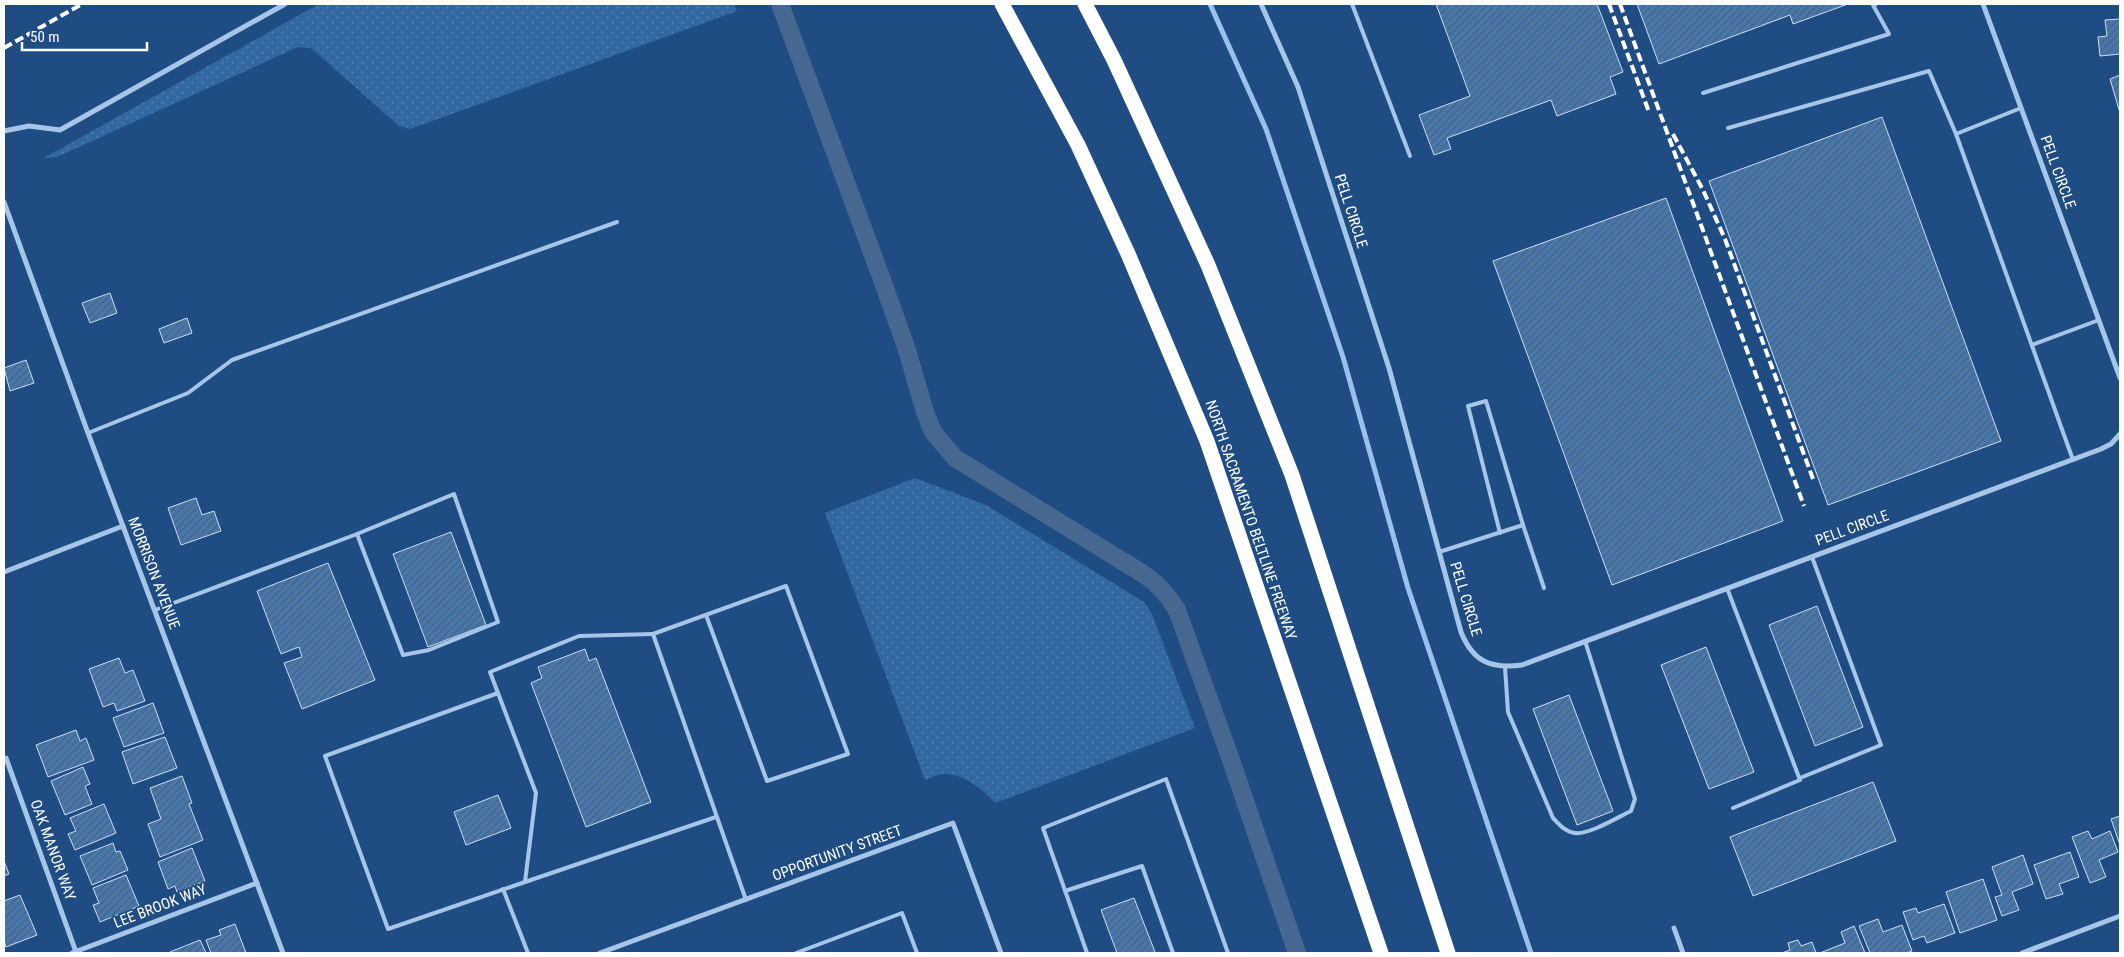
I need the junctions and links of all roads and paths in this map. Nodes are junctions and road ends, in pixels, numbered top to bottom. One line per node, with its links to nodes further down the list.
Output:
1 (285, 4): 11 (street)
2 (1002, 4): 58 (highway, NORTH SACRAMENTO BELTLINE FREEWAY)
3 (1085, 4): 59 (highway)
4 (1261, 4): 26 (street, PELL CIRCLE)
5 (1352, 4): 13 (lane)
6 (1876, 4): 8 (lane)
7 (1983, 4): 9 (street, PELL CIRCLE)
8 (1703, 92)
9 (2021, 108): 12 (lane); 16 (street, PELL CIRCLE)
10 (1728, 128): 12 (lane)
11 (4, 131)
12 (1956, 134): 17 (lane)
13 (1410, 156)
14 (4, 202): 19 (street, MORRISON AVENUE)
15 (618, 222): 19 (lane)
16 (2099, 320): 17 (lane); 18 (street, PELL CIRCLE)
17 (2032, 345): 21 (lane)
18 (2120, 378)
19 (88, 432): 23 (street, MORRISON AVENUE)
20 (2120, 434): 21 (street, PELL CIRCLE)
21 (2073, 460): 27 (street, PELL CIRCLE)
22 (1523, 525): 24 (lane); 24 (lane); 29 (lane)
23 (123, 526): 28 (street); 31 (street, MORRISON AVENUE)
24 (1500, 533): 26 (lane)
25 (357, 534): 25 (lane); 31 (lane)
26 (1439, 552): 35 (street, PELL CIRCLE)
27 (1812, 557): 30 (street, PELL CIRCLE); 38 (lane)
28 (4, 572)
29 (1544, 588)
30 (1727, 588): 34 (street, PELL CIRCLE); 38 (lane)
31 (154, 610): 42 (street, MORRISON AVENUE)
32 (706, 615): 32 (lane); 33 (lane)
33 (653, 634): 36 (lane); 40 (lane)
34 (1585, 641): 35 (street, PELL CIRCLE); 35 (lane)
35 (1504, 667)
36 (498, 693): 41 (lane); 43 (lane)
37 (6, 758): 48 (street, OAK MANOR WAY)
38 (1800, 778): 39 (lane)
39 (1732, 808)
40 (716, 817): 41 (lane); 45 (lane)
41 (525, 882): 43 (lane)
42 (257, 883): 48 (street, LEE BROOK WAY); 49 (street, MORRISON AVENUE)
43 (503, 889): 50 (lane)
44 (1065, 891): 55 (lane); 56 (lane); 57 (lane)
45 (746, 900): 51 (street, OPPORTUNITY STREET); 54 (street, OPPORTUNITY STREET)
46 (2120, 916): 61 (street)
47 (1674, 928): 60 (street)
48 (74, 952)
49 (283, 953)
50 (528, 953)
51 (600, 953)
52 (796, 953): 53 (lane)
53 (917, 953)
54 (1001, 953)
55 (1087, 953)
56 (1173, 953)
57 (1228, 953)
58 (1381, 953)
59 (1448, 953)
60 (1683, 953)
61 (2022, 953)

